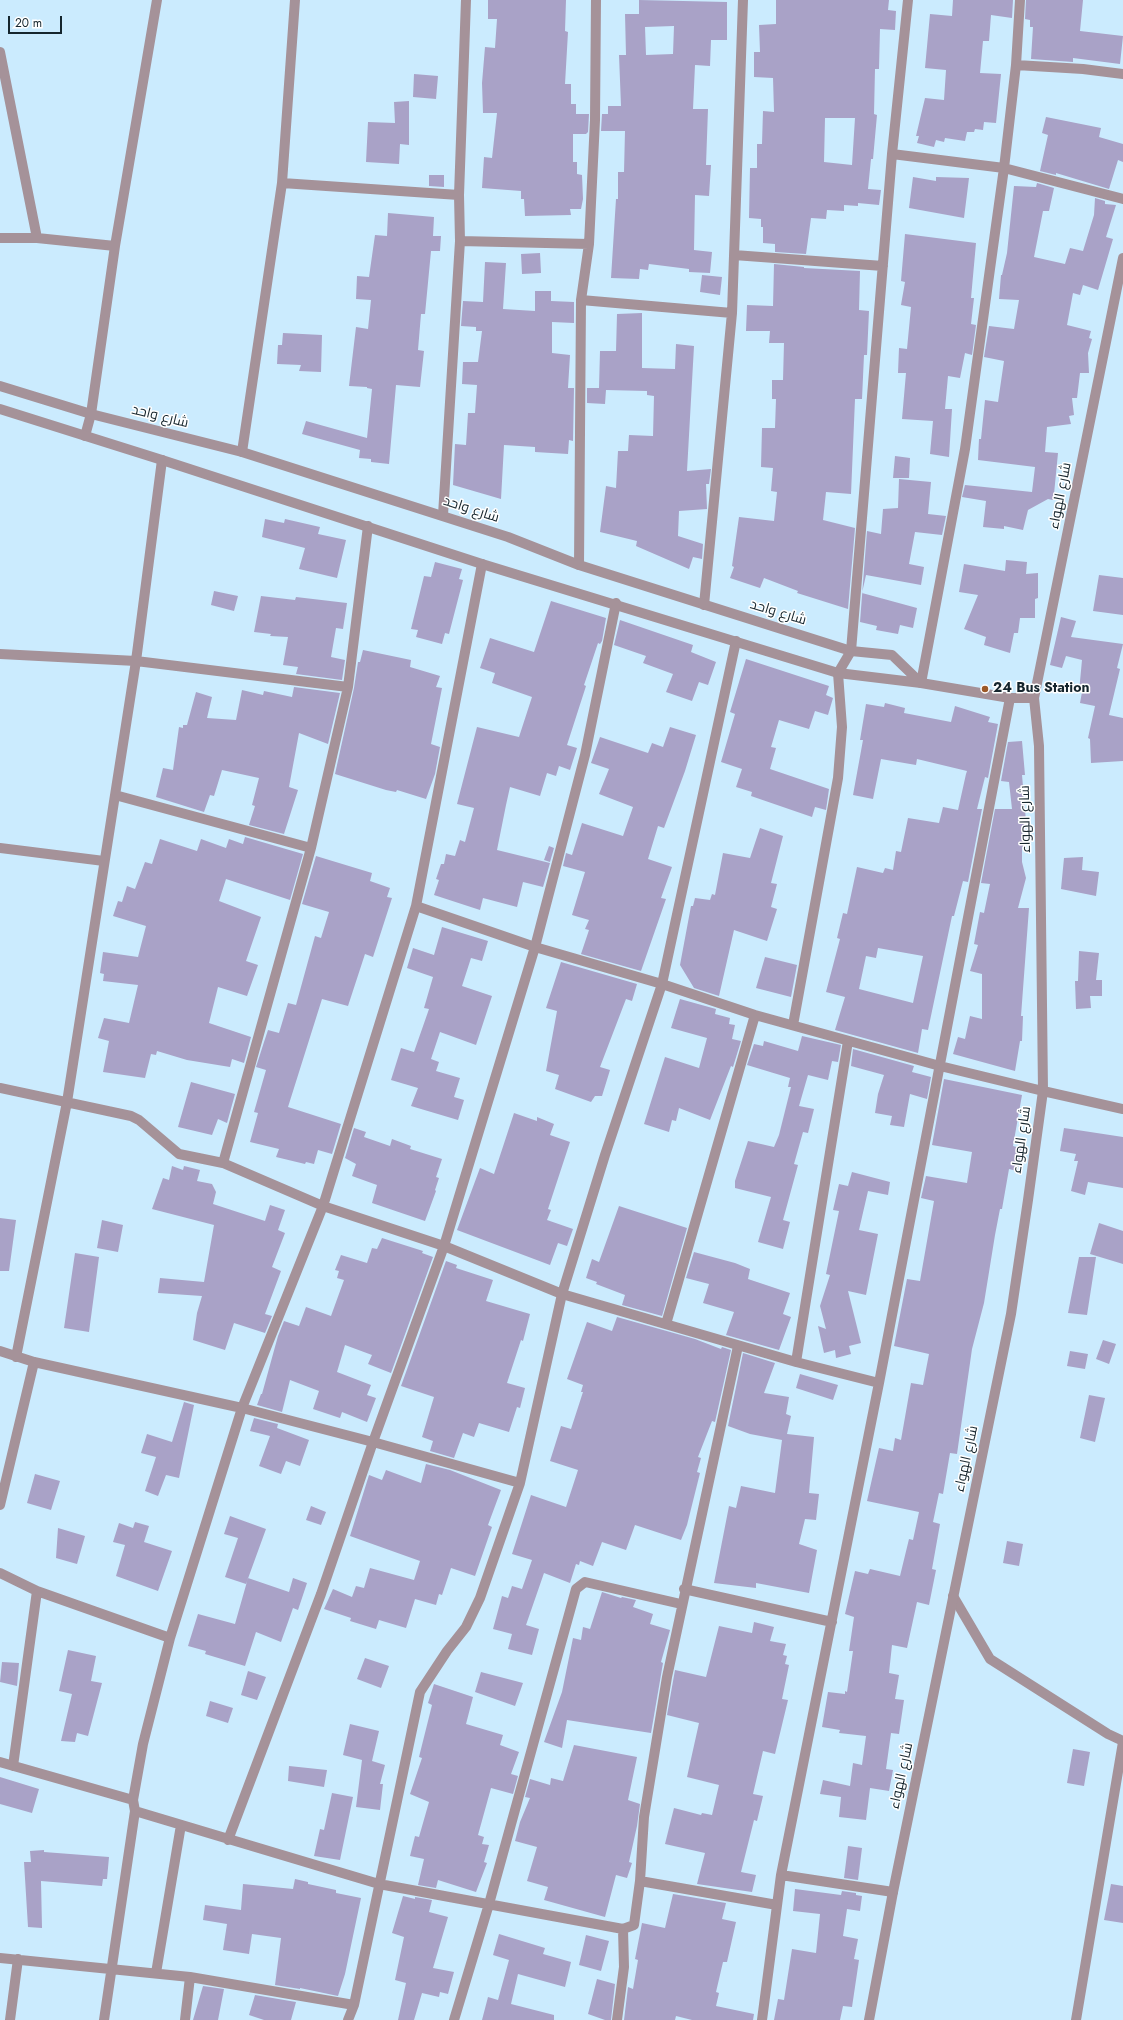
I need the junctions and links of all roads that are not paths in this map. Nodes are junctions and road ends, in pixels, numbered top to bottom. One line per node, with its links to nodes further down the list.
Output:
1 (158, 0): 20 (street)
2 (295, 0): 13 (street)
3 (466, 0): 14 (street)
4 (596, 0): 19 (street)
5 (743, 0): 21 (street)
6 (908, 0): 11 (street)
7 (1020, 0): 9 (street)
8 (0, 52): 17 (street)
9 (1016, 65): 10 (street); 12 (street)
10 (1123, 74)
11 (892, 154): 12 (street); 23 (street)
12 (1004, 168): 15 (street); 43 (street)
13 (282, 183): 14 (street); 30 (street)
14 (459, 195): 18 (street)
15 (1123, 199)
16 (0, 238): 17 (street)
17 (37, 238): 20 (street)
18 (460, 241): 19 (street); 32 (street)
19 (589, 244): 24 (street)
20 (115, 246): 28 (street)
21 (734, 256): 23 (street); 25 (street)
22 (1123, 258): 46 (street, شارع الهواء)
23 (884, 266): 39 (street)
24 (581, 300): 25 (street); 35 (street)
25 (732, 313): 37 (street)
26 (0, 386): 28 (street, شارع واحد)
27 (0, 409): 29 (street)
28 (91, 414): 29 (street); 30 (street, شارع واحد)
29 (85, 436): 31 (street)
30 (242, 452): 32 (street, شارع واحد)
31 (162, 460): 33 (street); 41 (street)
32 (443, 515): 35 (street, شارع واحد)
33 (368, 526): 34 (street); 44 (street)
34 (482, 564): 36 (street); 51 (street)
35 (579, 565): 37 (street, شارع واحد)
36 (616, 603): 38 (street); 52 (street)
37 (704, 605): 39 (street, شارع واحد)
38 (736, 641): 42 (street); 53 (street)
39 (851, 651): 42 (street); 43 (street, شارع واحد)
40 (0, 654): 41 (street)
41 (136, 661): 44 (street); 47 (street)
42 (838, 672): 43 (street); 55 (street)
43 (921, 683): 45 (street)
44 (348, 687): 49 (street)
45 (1010, 698): 46 (street); 57 (street)
46 (1034, 698): 59 (street, شارع الهواء)
47 (115, 795): 49 (street); 50 (street)
48 (0, 848): 50 (street)
49 (311, 848): 62 (street)
50 (104, 861): 60 (street)
51 (416, 906): 52 (street); 63 (street)
52 (535, 947): 53 (street); 64 (street)
53 (662, 984): 54 (street); 65 (street)
54 (755, 1015): 55 (street); 66 (street)
55 (793, 1025): 56 (street)
56 (848, 1041): 57 (street); 71 (street)
57 (940, 1066): 59 (street); 72 (street)
58 (0, 1088): 60 (street)
59 (1043, 1091): 61 (street); 80 (street, شارع الهواء)
60 (67, 1102): 62 (street); 69 (street)
61 (1123, 1109)
62 (223, 1163): 63 (street)
63 (323, 1206): 64 (street); 73 (street)
64 (444, 1246): 65 (street); 74 (street)
65 (562, 1294): 66 (street); 75 (street)
66 (666, 1324): 67 (street)
67 (738, 1346): 71 (street); 78 (street)
68 (0, 1352): 69 (street)
69 (16, 1356): 70 (street)
70 (34, 1362): 73 (street); 76 (street)
71 (796, 1362): 72 (street)
72 (879, 1383): 82 (street)
73 (242, 1408): 74 (street); 83 (street)
74 (373, 1442): 75 (street); 90 (street)
75 (520, 1483): 93 (street)
76 (0, 1504)
77 (0, 1573): 79 (street)
78 (684, 1589): 81 (street); 82 (street)
79 (37, 1591): 83 (street); 86 (street)
80 (953, 1596): 84 (street); 94 (street, شارع الهواء)
81 (681, 1604): 92 (street); 95 (street)
82 (832, 1622): 91 (street)
83 (170, 1638): 87 (street)
84 (1123, 1741): 112 (street)
85 (0, 1762): 86 (street)
86 (13, 1766): 87 (street)
87 (132, 1800): 88 (street)
88 (135, 1811): 89 (street); 100 (street)
89 (181, 1825): 90 (street); 101 (street)
90 (228, 1840): 93 (street)
91 (781, 1875): 94 (street); 96 (street)
92 (640, 1881): 96 (street); 97 (street)
93 (379, 1884): 95 (street); 103 (street)
94 (892, 1892): 111 (street, شارع الهواء)
95 (488, 1904): 97 (street); 108 (street)
96 (777, 1905): 110 (street)
97 (623, 1929): 109 (street)
98 (0, 1958): 99 (street)
99 (18, 1959): 100 (street); 104 (street)
100 (112, 1970): 101 (street); 105 (street)
101 (156, 1973): 102 (street)
102 (190, 1977): 103 (street); 106 (street)
103 (354, 2005): 107 (street)
104 (10, 2020)
105 (104, 2020)
106 (185, 2020)
107 (348, 2020)
108 (454, 2020)
109 (617, 2020)
110 (762, 2020)
111 (869, 2020)
112 (1076, 2020)

